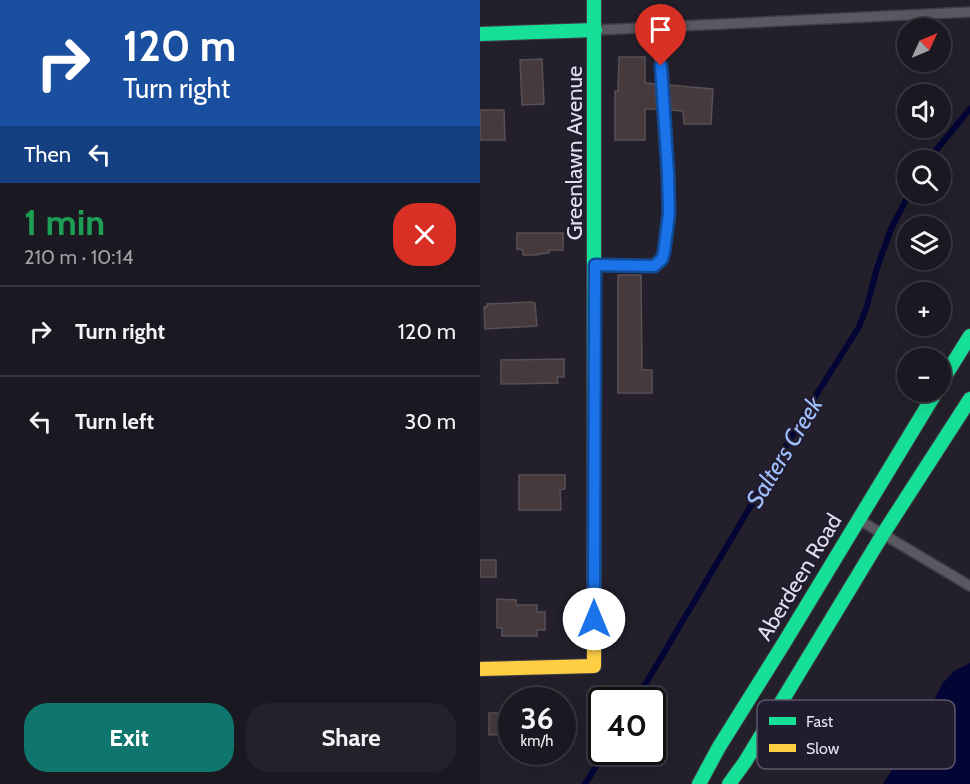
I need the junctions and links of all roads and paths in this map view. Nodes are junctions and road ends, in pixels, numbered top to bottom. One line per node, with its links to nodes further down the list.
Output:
1 (594, 0): 4 (main road, Greenlawn Avenue)
2 (970, 12): 3 (lane)
3 (660, 27): 4 (lane); 6 (lane)
4 (595, 30): 5 (main road); 6 (main road, Greenlawn Avenue)
5 (480, 34)
6 (595, 265): 14 (main road, Greenlawn Avenue)
7 (970, 336): 8 (main road)
8 (951, 366)
9 (970, 399): 12 (main road)
10 (930, 402): 11 (main road, Aberdeen Road)
11 (859, 520): 12 (lane); 17 (main road, Aberdeen Road)
12 (883, 534): 13 (lane); 15 (main road)
13 (970, 586)
14 (480, 669)
15 (783, 700)
16 (757, 742): 18 (main road)
17 (699, 784)
18 (729, 784)

